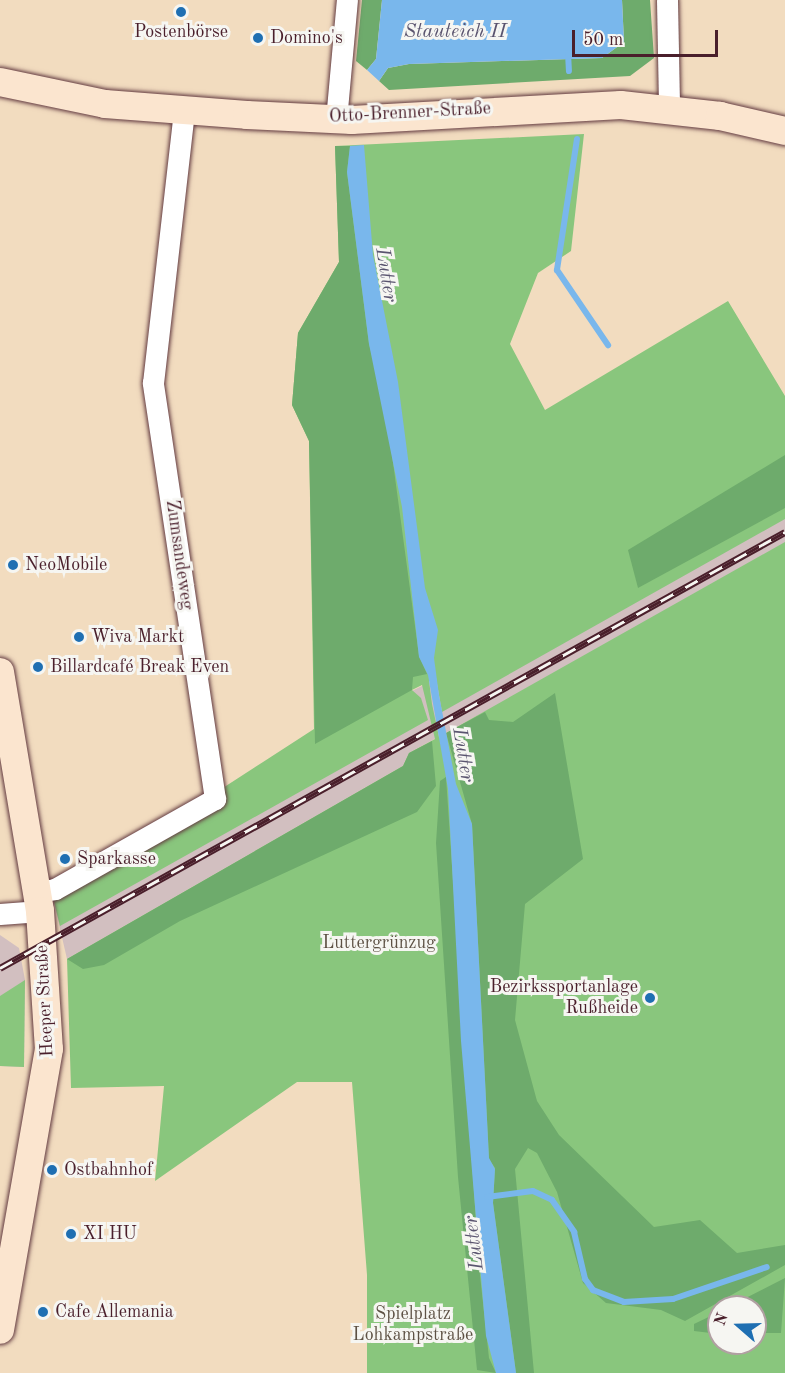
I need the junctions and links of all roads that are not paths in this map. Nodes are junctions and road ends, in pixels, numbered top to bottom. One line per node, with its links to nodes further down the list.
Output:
1 (347, 0): 6 (street)
2 (667, 0): 4 (street)
3 (0, 82): 5 (street, Otto-Brenner-Straße)
4 (669, 108): 6 (street, Otto-Brenner-Straße); 7 (street, Otto-Brenner-Straße)
5 (184, 110): 6 (street, Otto-Brenner-Straße); 9 (street, Zumsandeweg)
6 (336, 120)
7 (785, 131)
8 (0, 672): 9 (street, Heeper Straße)
9 (38, 901): 10 (street); 11 (street, Heeper Straße)
10 (0, 914)
11 (0, 1330)

